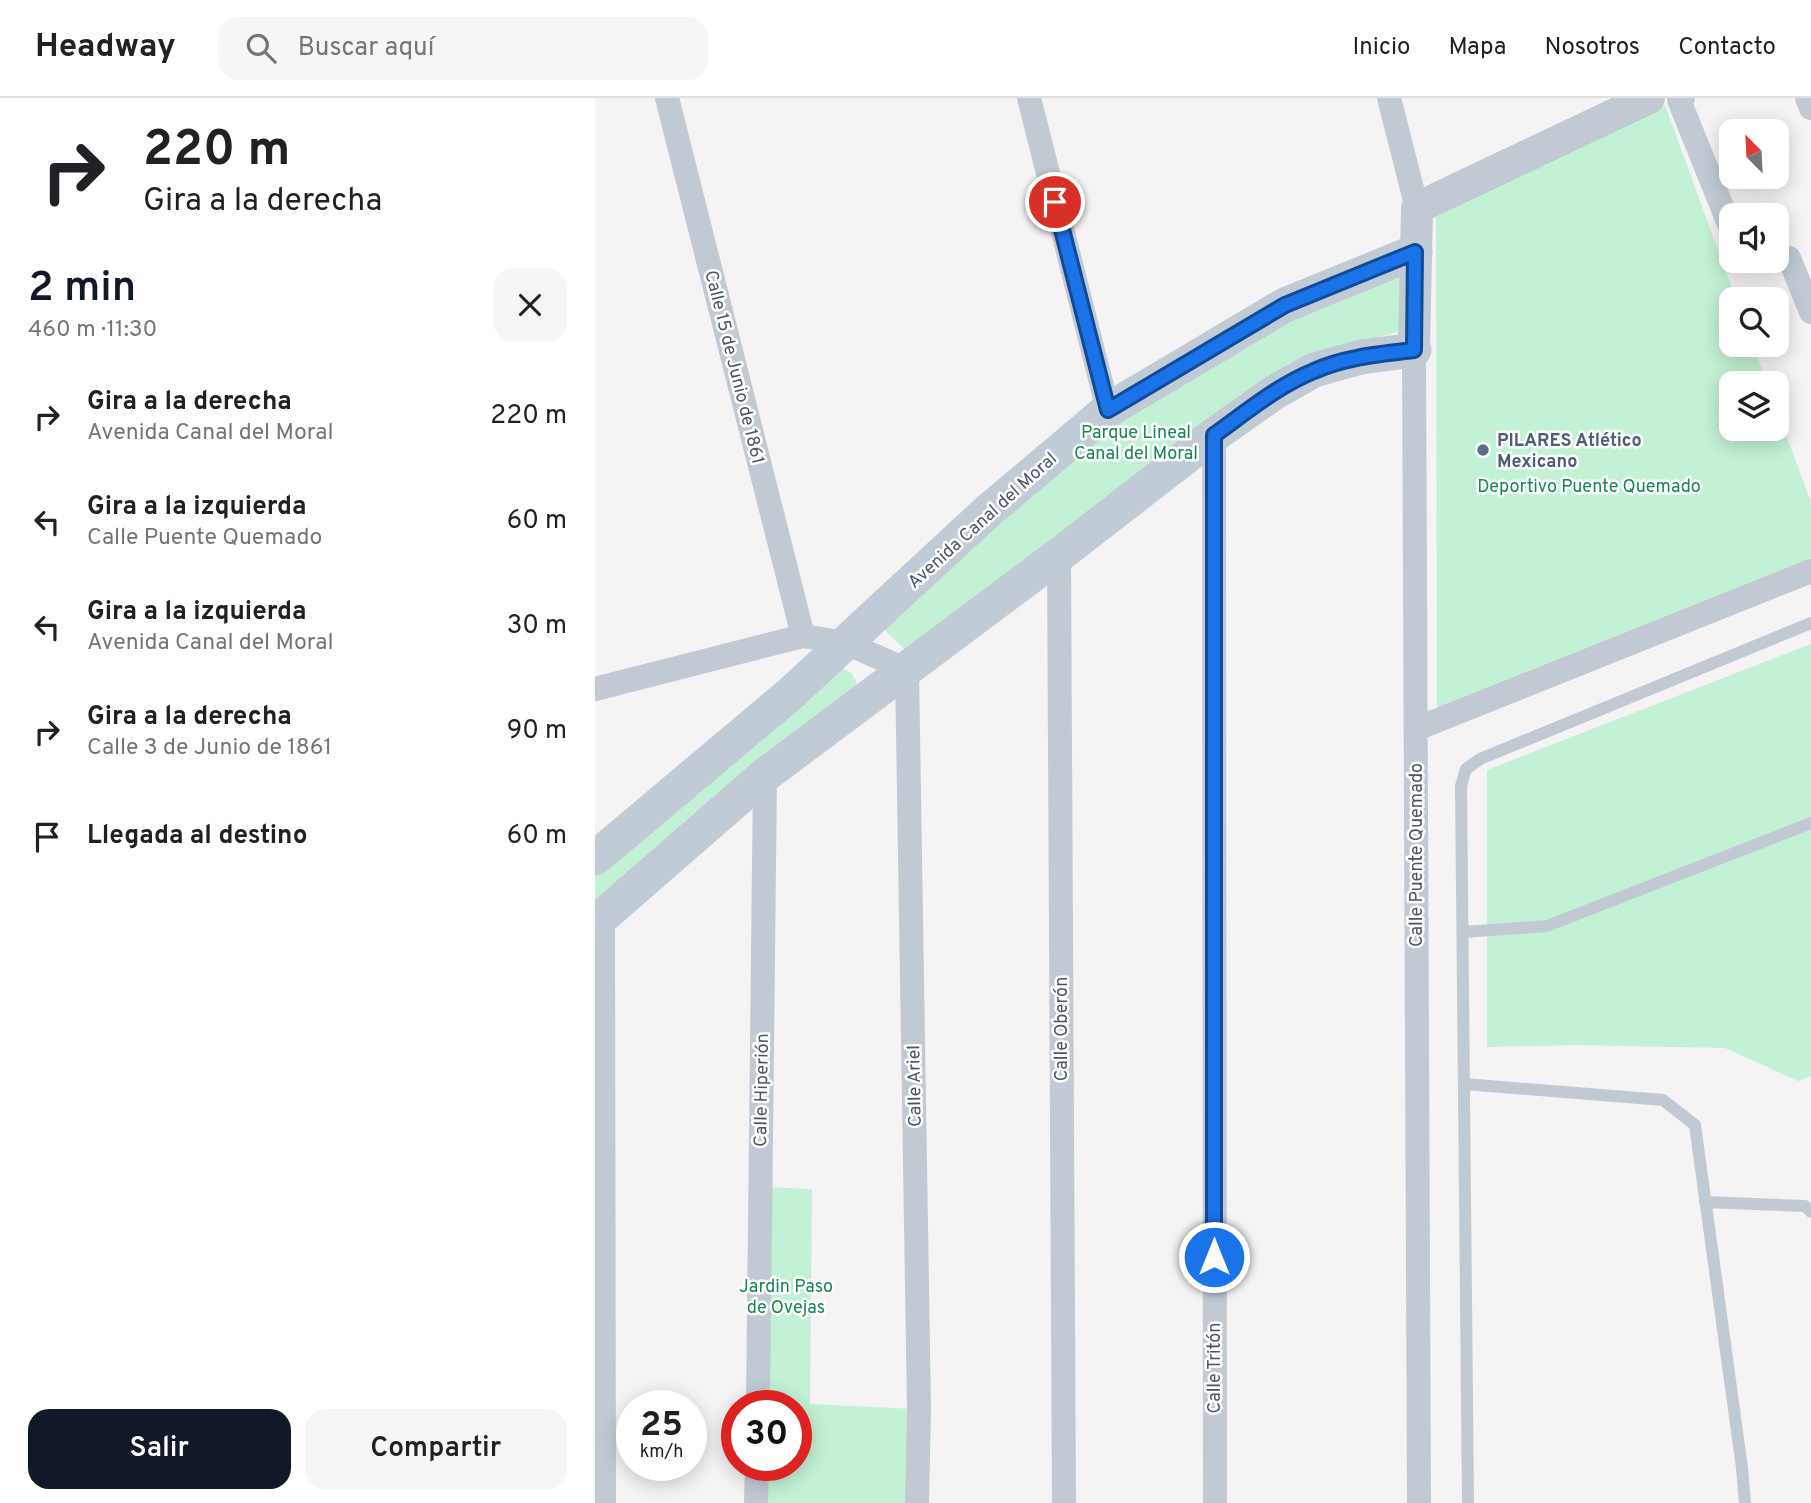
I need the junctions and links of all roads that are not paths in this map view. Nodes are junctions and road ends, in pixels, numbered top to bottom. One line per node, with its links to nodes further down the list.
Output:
1 (667, 98): 19 (street, Calle 15 de Junio de 1861)
2 (1028, 98): 14 (street)
3 (1389, 98): 9 (street)
4 (1649, 98): 9 (street)
5 (1683, 98): 8 (street)
6 (1807, 98): 7 (street)
7 (1811, 108)
8 (1721, 203)
9 (1417, 208): 10 (street, Calle Puente Quemado)
10 (1415, 252): 13 (street, Calle Puente Quemado); 14 (main road, Avenida Canal del Moral)
11 (1789, 258): 12 (street)
12 (1811, 312)
13 (1414, 350): 15 (main road); 23 (street, Calle Puente Quemado)
14 (1108, 410): 20 (main road, Avenida Canal del Moral)
15 (1214, 435): 16 (main road); 38 (street, Calle Tritón)
16 (1059, 555): 21 (main road); 37 (street, Calle Oberón)
17 (1809, 576): 23 (street)
18 (1811, 623): 28 (lane)
19 (803, 636): 20 (street); 22 (street)
20 (846, 643): 21 (street); 26 (main road, Avenida Canal del Moral)
21 (907, 670): 24 (main road); 36 (street, Calle Ariel)
22 (595, 689)
23 (1416, 729): 39 (street, Calle Puente Quemado)
24 (765, 775): 27 (main road); 32 (street, Calle Hiperión)
25 (1811, 823): 28 (lane)
26 (595, 858)
27 (599, 919): 34 (street)
28 (1462, 932): 29 (lane)
29 (1464, 1084): 30 (lane); 40 (lane)
30 (1705, 1202): 31 (lane); 41 (lane)
31 (1811, 1212)
32 (758, 1390)
33 (757, 1481): 35 (street)
34 (604, 1503)
35 (756, 1503)
36 (916, 1503)
37 (1064, 1503)
38 (1215, 1503)
39 (1419, 1503)
40 (1468, 1503)
41 (1745, 1503)

